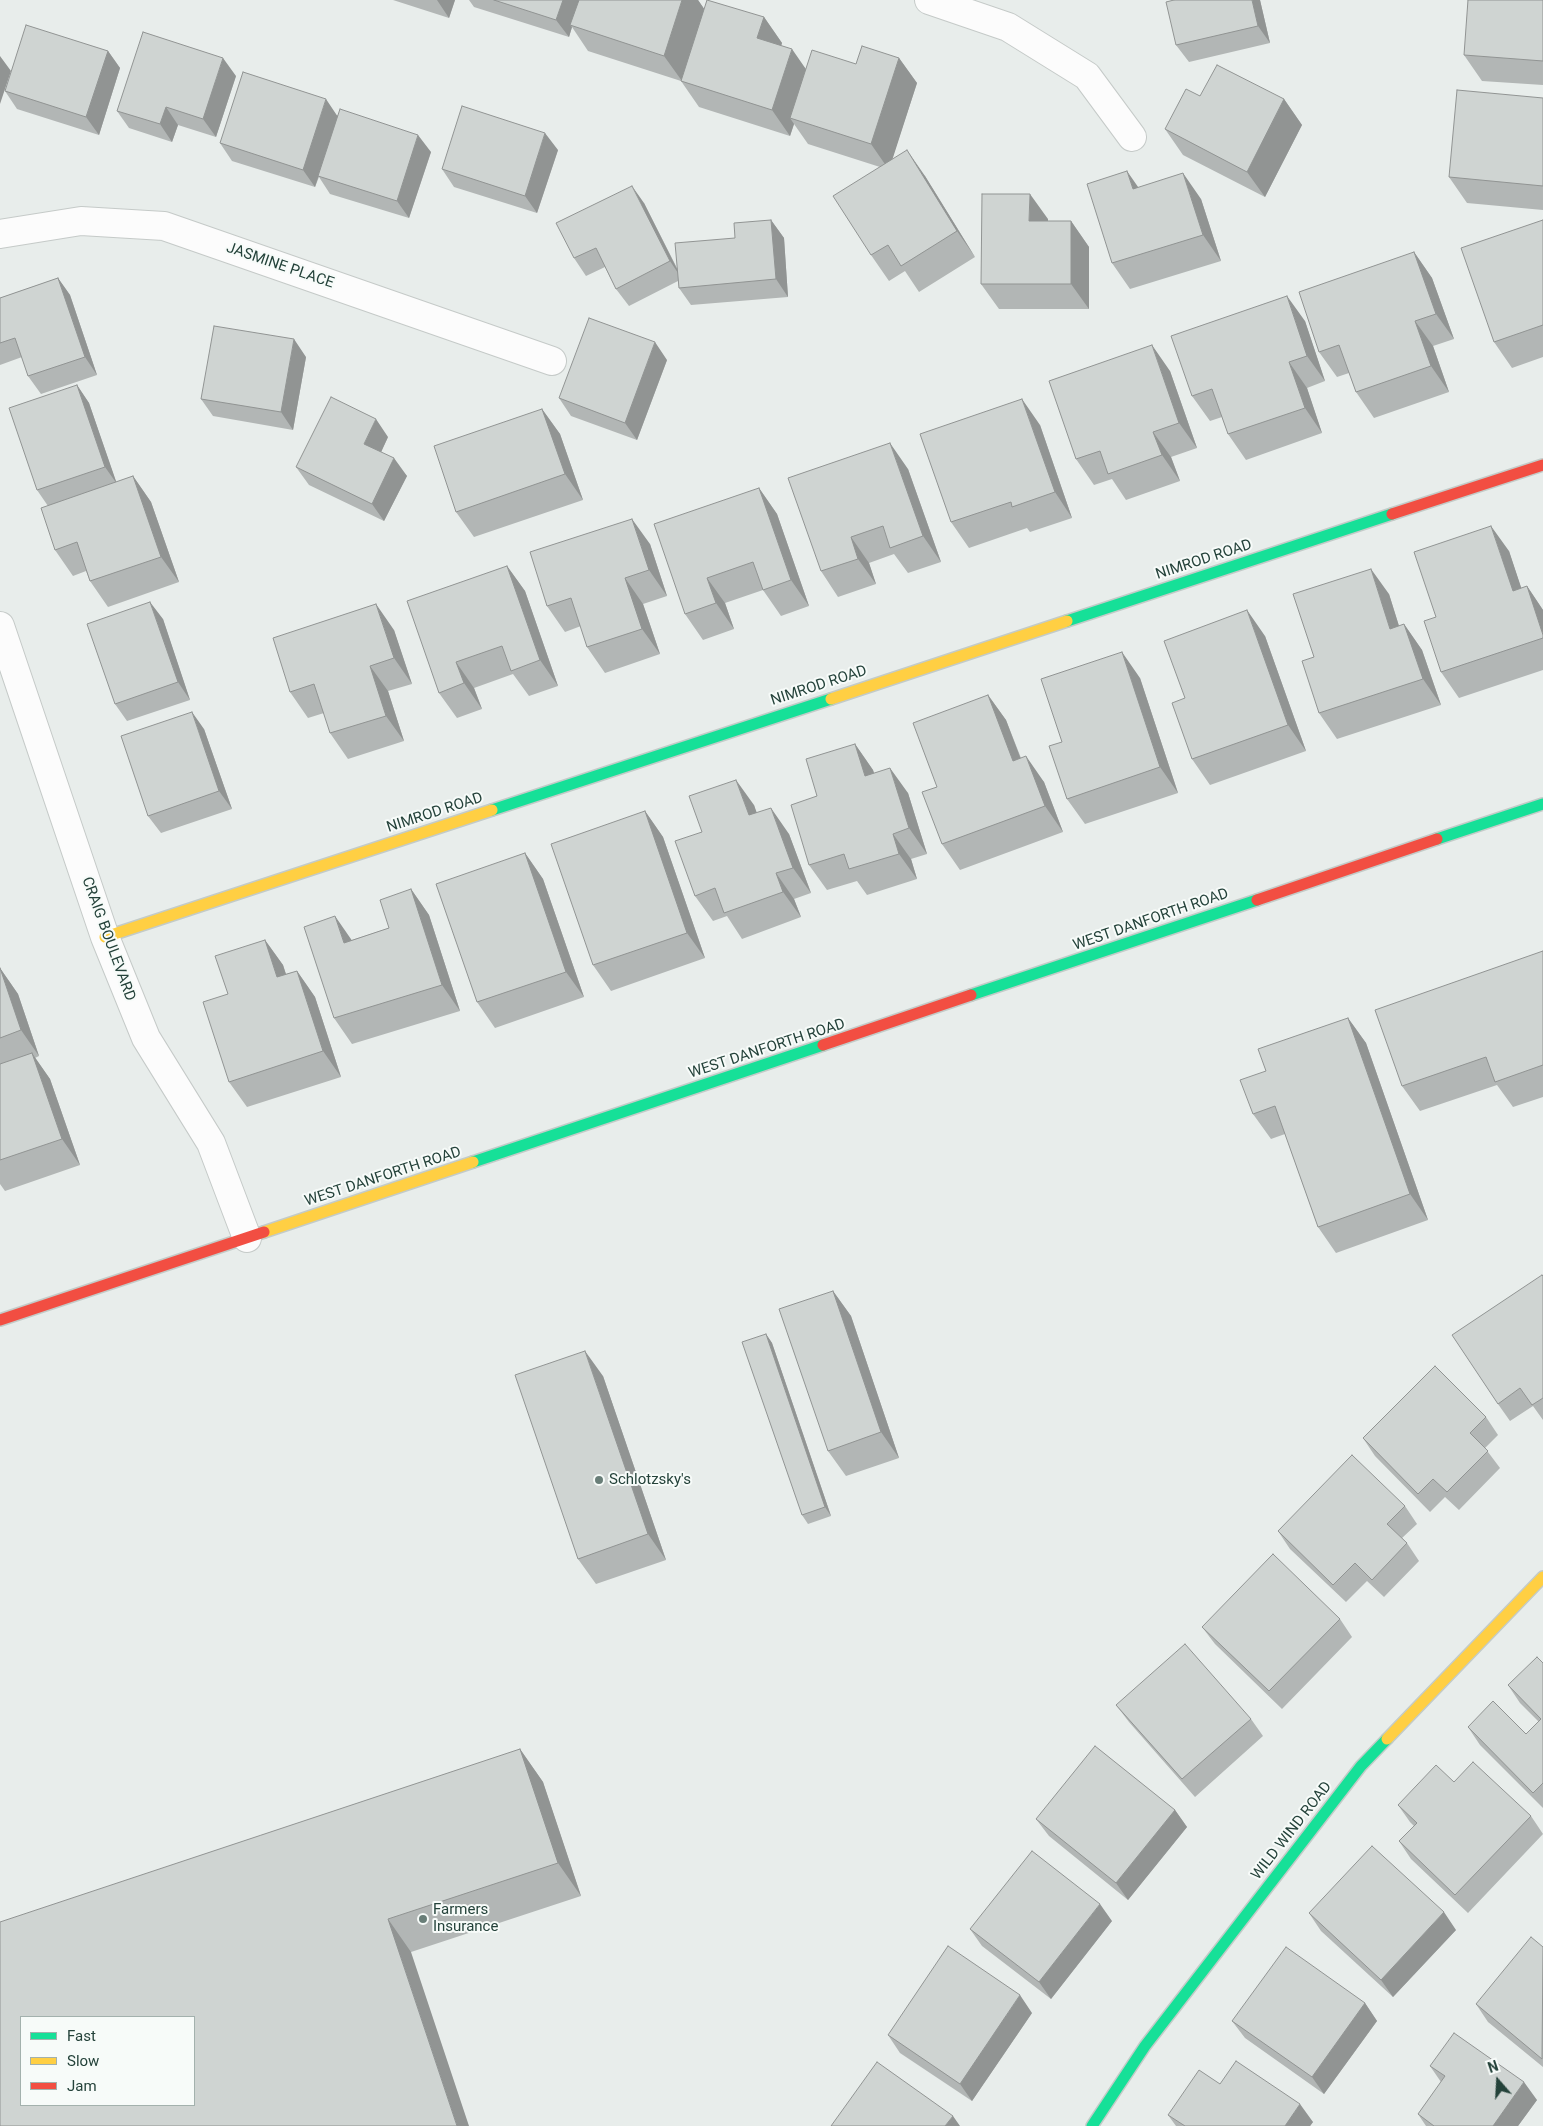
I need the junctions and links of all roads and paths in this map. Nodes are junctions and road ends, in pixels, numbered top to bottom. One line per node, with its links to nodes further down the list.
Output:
1 (929, 0): 2 (street)
2 (1132, 137)
3 (0, 234): 4 (street, JASMINE PLACE)
4 (552, 361)
5 (1543, 465): 8 (street, NIMROD ROAD)
6 (0, 626): 8 (street, CRAIG BOULEVARD)
7 (1543, 804): 9 (street, WEST DANFORTH ROAD)
8 (105, 937): 9 (street, CRAIG BOULEVARD)
9 (247, 1238): 10 (street, WEST DANFORTH ROAD)
10 (0, 1320)
11 (1543, 1577): 12 (street, WILD WIND ROAD)
12 (1092, 2126)

